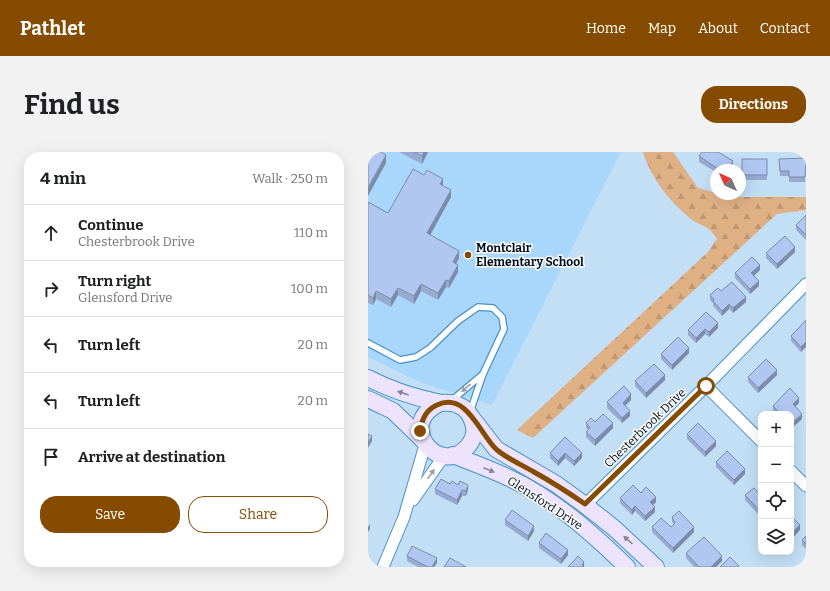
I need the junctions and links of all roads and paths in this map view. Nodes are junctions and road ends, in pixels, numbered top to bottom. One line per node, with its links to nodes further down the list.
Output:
1 (806, 284): 5 (street, Chesterbrook Drive)
2 (368, 343): 3 (lane)
3 (483, 374): 7 (lane, one-way to 7); 8 (lane)
4 (368, 378): 7 (main road, one-way to 4)
5 (706, 386): 9 (street); 14 (street, Chesterbrook Drive)
6 (368, 399): 10 (main road)
7 (445, 403): 8 (main road); 10 (main road)
8 (470, 415): 11 (main road); 14 (main road, Glensford Drive)
9 (758, 438)
10 (424, 443): 11 (main road); 15 (street)
11 (449, 456): 15 (street, one-way to 11); 17 (main road, Glensford Drive, one-way to 17)
12 (794, 474): 13 (street)
13 (806, 486)
14 (585, 504): 18 (main road, Glensford Drive, one-way to 14)
15 (404, 517): 16 (street)
16 (383, 567)
17 (627, 567)
18 (656, 567)

